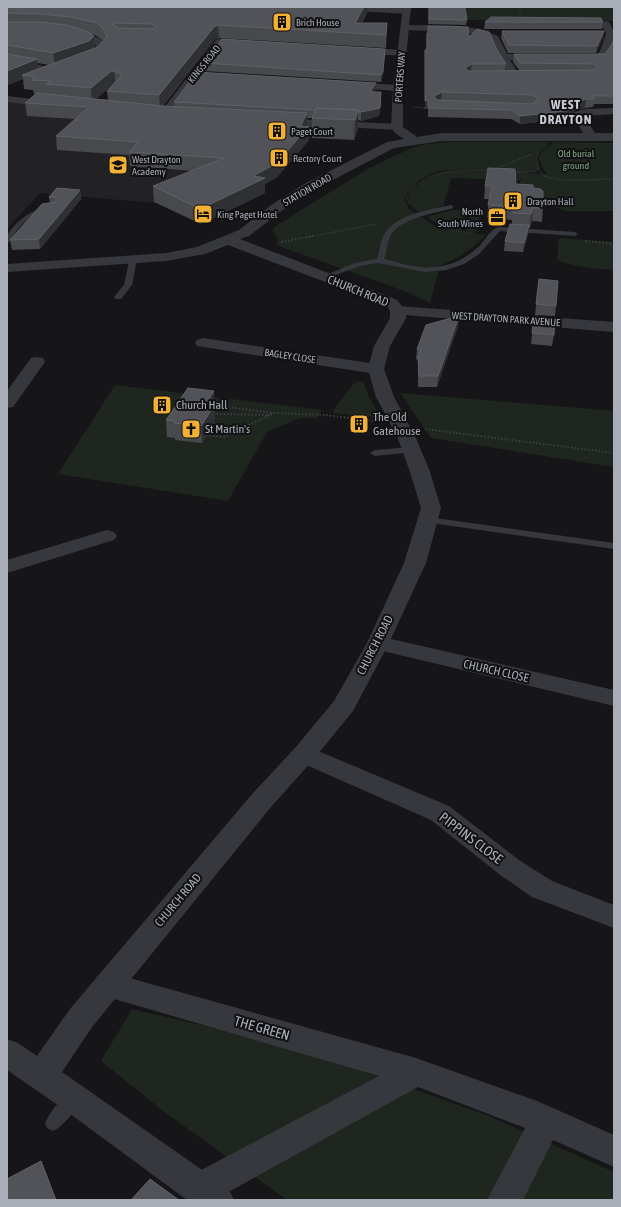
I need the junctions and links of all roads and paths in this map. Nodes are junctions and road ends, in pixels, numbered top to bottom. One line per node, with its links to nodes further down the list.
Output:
1 (340, 7): 5 (street)
2 (363, 7): 3 (street)
3 (394, 7)
4 (518, 7): 6 (path)
5 (407, 9): 8 (street, PORTERS WAY)
6 (521, 15)
7 (606, 24): 17 (street)
8 (405, 28): 11 (street); 16 (street, PORTERS WAY)
9 (7, 30): 13 (street)
10 (504, 34): 11 (street)
11 (490, 35): 17 (street)
12 (111, 39): 13 (street)
13 (98, 41): 19 (street)
14 (259, 45): 20 (street, KINGS ROAD)
15 (346, 50): 16 (street)
16 (402, 53): 25 (street, PORTERS WAY)
17 (503, 57): 22 (street)
18 (7, 62): 19 (street)
19 (63, 69): 23 (street)
20 (194, 75): 21 (street); 32 (street, KINGS ROAD)
21 (209, 76)
22 (503, 76)
23 (35, 78)
24 (335, 84): 25 (street)
25 (398, 88): 36 (street, PORTERS WAY)
26 (9, 93): 27 (street)
27 (66, 106)
28 (410, 107): 29 (path)
29 (434, 108)
30 (611, 111): 37 (street)
31 (149, 114): 32 (street)
32 (164, 115): 33 (street)
33 (180, 116)
34 (266, 120): 35 (street)
35 (313, 123): 36 (street); 39 (lane)
36 (397, 127): 40 (street)
37 (591, 137): 38 (street, STATION ROAD); 40 (street, STATION ROAD)
38 (614, 137)
39 (306, 140)
40 (413, 140): 54 (street, STATION ROAD)
41 (539, 167): 42 (path); 44 (path); 45 (path)
42 (488, 170): 43 (path); 48 (path)
43 (499, 171)
44 (512, 172)
45 (614, 179)
46 (451, 207): 48 (lane)
47 (54, 209): 52 (lane)
48 (422, 216): 49 (lane); 50 (path)
49 (401, 222): 54 (path); 57 (lane)
50 (493, 234): 51 (lane); 57 (lane)
51 (575, 234)
52 (7, 241)
53 (584, 241): 55 (path)
54 (239, 244): 56 (street, STATION ROAD); 59 (street, CHURCH ROAD)
55 (614, 244)
56 (133, 259): 58 (street, STATION ROAD); 60 (lane)
57 (379, 261): 59 (lane)
58 (7, 268)
59 (325, 277): 61 (street, CHURCH ROAD)
60 (118, 298)
61 (398, 311): 62 (street, WEST DRAYTON PARK AVENUE); 65 (street, CHURCH ROAD)
62 (614, 327)
63 (204, 343): 65 (street, BAGLEY CLOSE)
64 (37, 362): 66 (street)
65 (376, 369): 71 (street, CHURCH ROAD)
66 (7, 403)
67 (211, 405): 68 (path)
68 (274, 413): 70 (path); 71 (path)
69 (210, 414): 70 (path)
70 (270, 415): 72 (path)
71 (400, 424): 73 (street, CHURCH ROAD); 74 (path)
72 (206, 435)
73 (412, 450): 75 (lane); 76 (street, CHURCH ROAD)
74 (614, 452)
75 (375, 453)
76 (428, 520): 78 (lane); 80 (street, CHURCH ROAD)
77 (107, 536): 79 (street)
78 (614, 546)
79 (7, 567)
80 (378, 643): 81 (street, CHURCH CLOSE); 82 (street, CHURCH ROAD)
81 (614, 698)
82 (304, 754): 83 (street, PIPPINS CLOSE); 84 (street, CHURCH ROAD)
83 (614, 917)
84 (108, 984): 86 (street, THE GREEN); 87 (street, CHURCH ROAD)
85 (7, 1053): 87 (street)
86 (416, 1072): 89 (street, THE GREEN); 92 (street)
87 (42, 1076): 88 (street)
88 (74, 1098): 90 (lane); 92 (street)
89 (546, 1121): 91 (street, THE GREEN); 93 (street)
90 (53, 1123)
91 (614, 1151)
92 (208, 1194)
93 (505, 1200)

